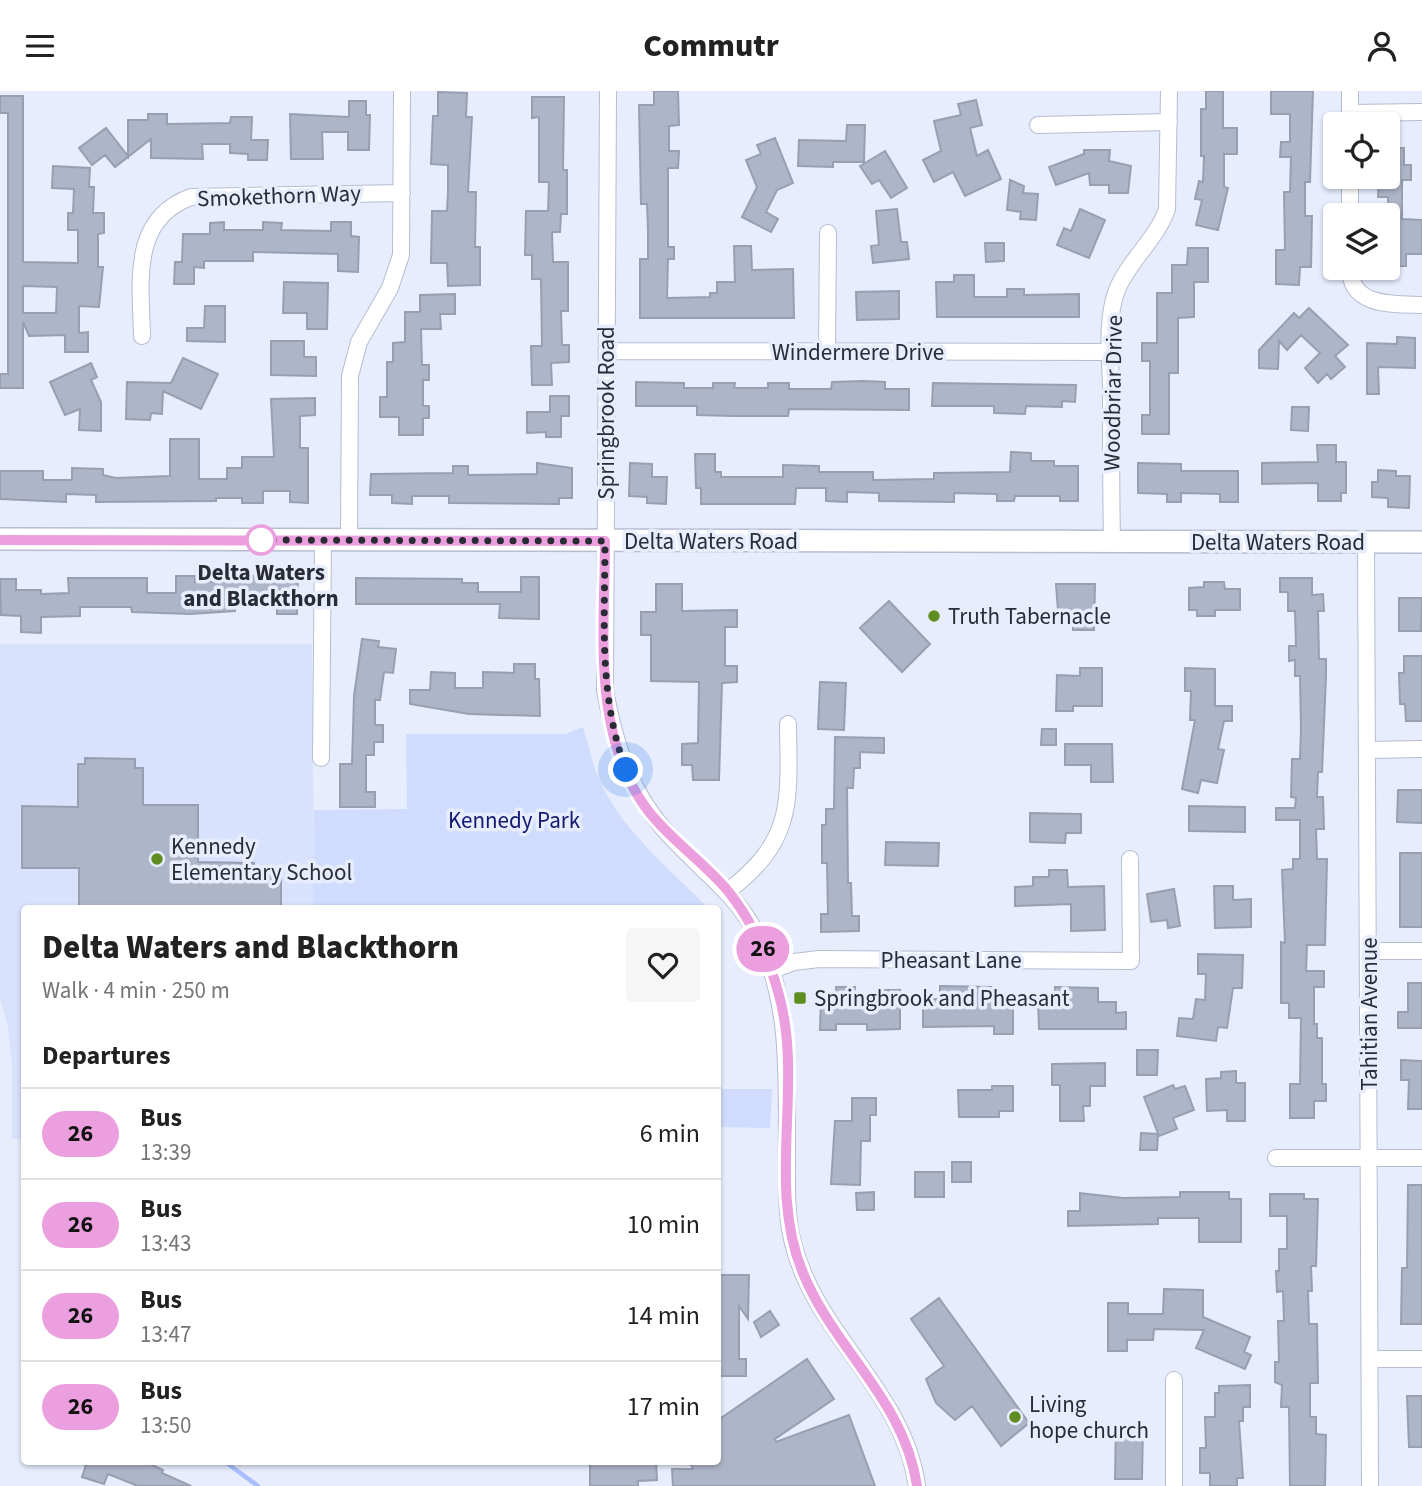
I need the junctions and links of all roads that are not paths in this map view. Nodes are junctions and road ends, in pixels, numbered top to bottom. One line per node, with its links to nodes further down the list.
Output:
1 (402, 91): 10 (street)
2 (608, 91): 15 (street, Springbrook Road)
3 (1169, 91): 8 (street, Woodbriar Drive)
4 (1350, 91): 5 (street)
5 (1350, 112)
6 (1422, 112): 7 (street)
7 (1400, 114)
8 (1169, 122): 9 (street); 17 (street, Woodbriar Drive)
9 (1038, 125)
10 (402, 193): 14 (street, Smokethorn Way); 20 (street)
11 (828, 233): 16 (street)
12 (1351, 280): 13 (street)
13 (1422, 305)
14 (142, 336)
15 (607, 351): 16 (street, Windermere Drive); 21 (street, Springbrook Road)
16 (827, 352): 17 (street, Windermere Drive)
17 (1110, 352): 22 (street, Woodbriar Drive)
18 (0, 540): 19 (main road, Delta Waters Road)
19 (323, 540): 20 (main road, Delta Waters Road); 28 (street)
20 (349, 540): 21 (main road, Delta Waters Road)
21 (605, 541): 22 (main road, Delta Waters Road); 30 (street, Springbrook Road)
22 (1112, 542): 23 (main road, Delta Waters Road)
23 (1366, 542): 24 (main road, Delta Waters Road); 26 (street, Tahitian Avenue)
24 (1422, 542)
25 (788, 724): 30 (street)
26 (1368, 750): 27 (street); 31 (street, Tahitian Avenue)
27 (1422, 750)
28 (321, 758)
29 (1130, 859): 33 (street, Pheasant Lane)
30 (728, 891): 33 (street, Springbrook Road)
31 (1369, 951): 32 (street); 35 (street, Tahitian Avenue)
32 (1422, 951)
33 (772, 970): 40 (street, Springbrook Road)
34 (1276, 1158): 35 (street)
35 (1370, 1158): 36 (street); 37 (street, Tahitian Avenue)
36 (1422, 1158)
37 (1370, 1359): 38 (street); 42 (street, Tahitian Avenue)
38 (1422, 1359)
39 (1174, 1380): 41 (street)
40 (917, 1486)
41 (1174, 1486)
42 (1370, 1486)

